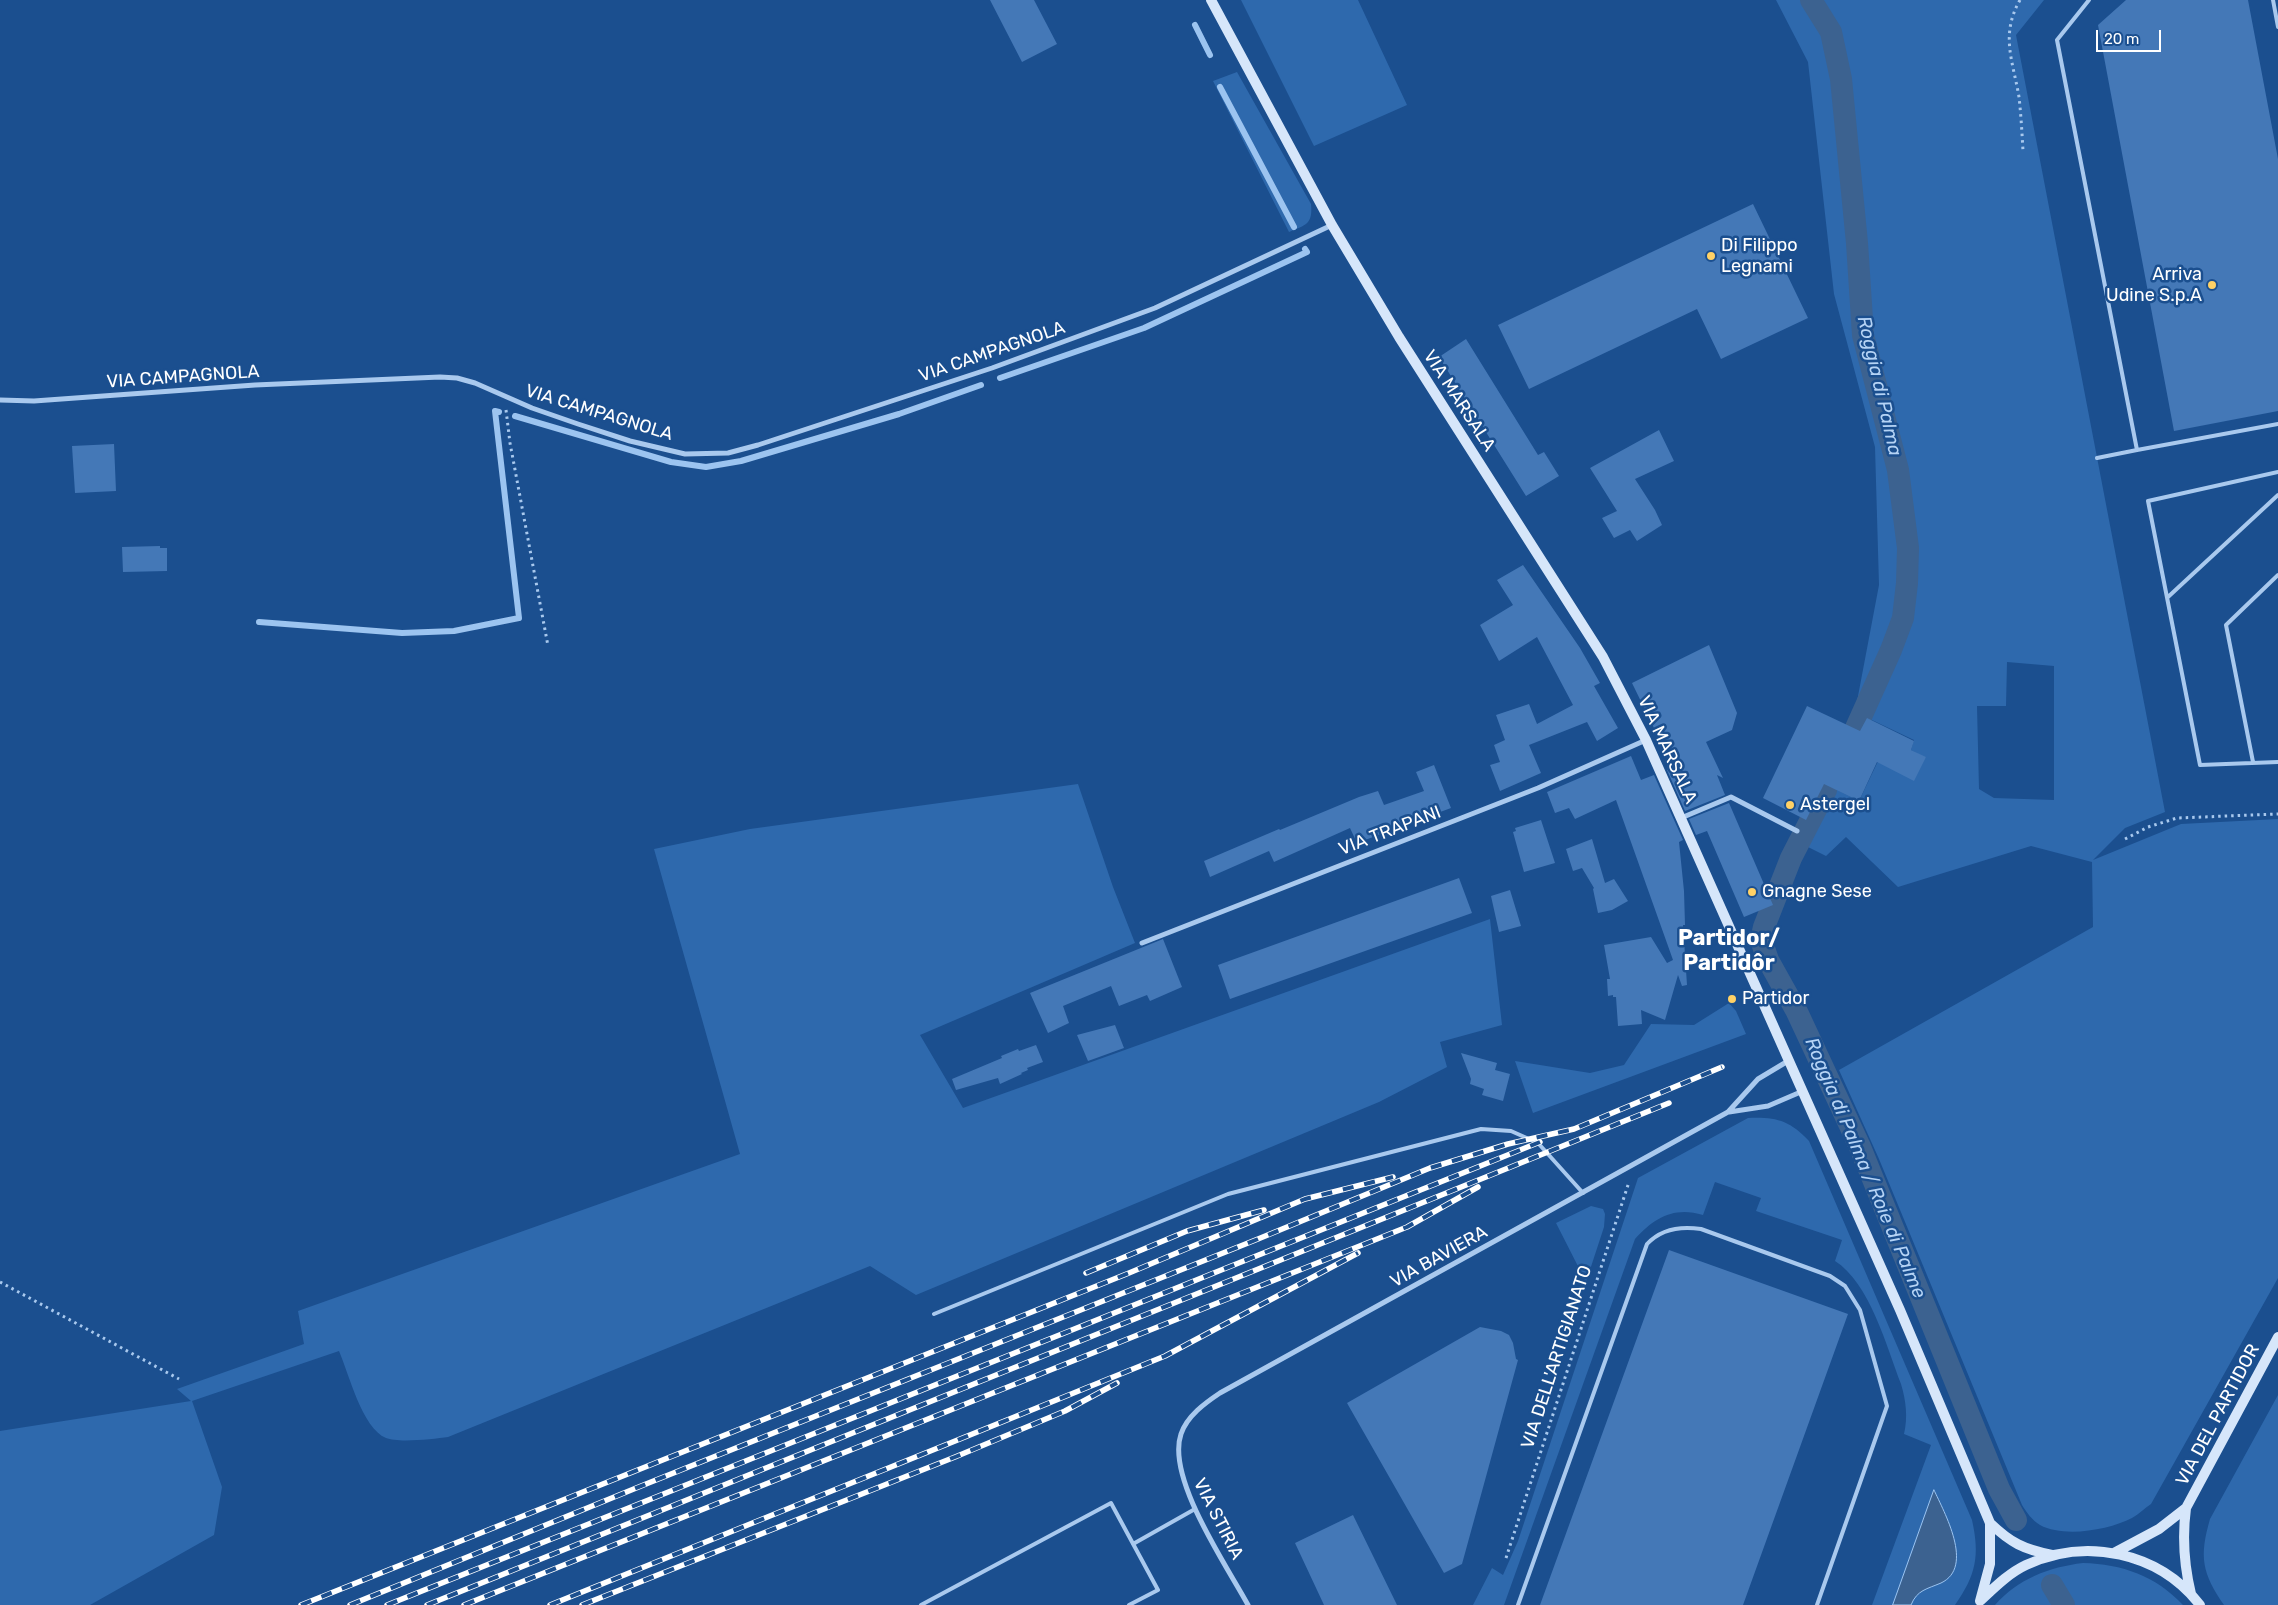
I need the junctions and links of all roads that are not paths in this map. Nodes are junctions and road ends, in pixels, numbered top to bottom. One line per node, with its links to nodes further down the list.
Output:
1 (1210, 0): 5 (street, VIA MARSALA)
2 (2089, 0): 8 (lane)
3 (2273, 0): 4 (lane)
4 (2278, 28)
5 (1332, 226): 6 (street, VIA CAMPAGNOLA); 14 (street, VIA MARSALA)
6 (0, 400)
7 (2278, 424): 8 (lane)
8 (2137, 450): 9 (lane)
9 (2097, 458)
10 (2278, 472): 13 (lane)
11 (2278, 495): 13 (lane)
12 (2278, 575): 15 (lane)
13 (2168, 597): 15 (lane)
14 (1646, 740): 17 (street, VIA MARSALA); 19 (street, VIA TRAPANI)
15 (2253, 762): 16 (lane)
16 (2278, 762)
17 (1681, 818): 18 (street, VIA MARSALA); 20 (street, VIA MARSALA)
18 (1797, 831)
19 (1142, 943)
20 (1788, 1061): 21 (street, VIA MARSALA); 22 (street, VIA BAVIERA)
21 (1803, 1090): 22 (street, VIA BAVIERA); 29 (street, VIA MARSALA)
22 (1728, 1112): 23 (street, VIA BAVIERA)
23 (1583, 1193): 24 (lane); 26 (street, VIA BAVIERA)
24 (934, 1314)
25 (2278, 1337): 27 (street, VIA DEL PARTIDOR)
26 (1179, 1442): 28 (street, VIA STIRIA)
27 (2186, 1508): 31 (street, VIA DEL PARTIDOR); 33 (street, VIA DEL PARTIDOR)
28 (1195, 1509): 30 (lane); 37 (street, VIA STIRIA)
29 (1990, 1523): 32 (street); 34 (street)
30 (1133, 1544): 35 (lane); 36 (lane)
31 (2114, 1553): 32 (street); 33 (street)
32 (2052, 1555): 34 (street)
33 (2191, 1594): 40 (street)
34 (1979, 1603)
35 (921, 1605)
36 (1129, 1605)
37 (1248, 1605)
38 (1518, 1605): 39 (lane)
39 (1817, 1605)
40 (2200, 1605)

